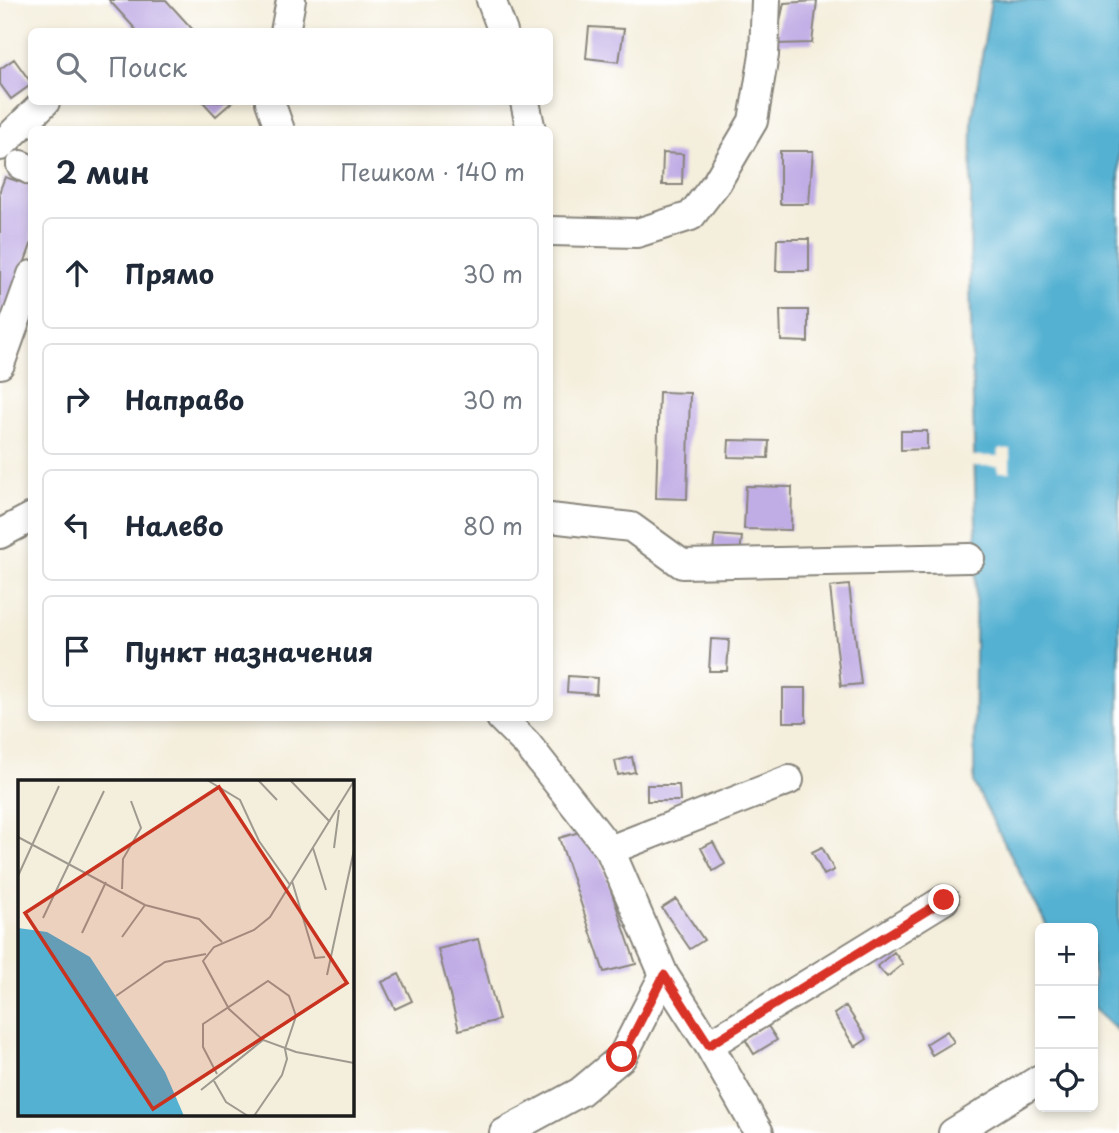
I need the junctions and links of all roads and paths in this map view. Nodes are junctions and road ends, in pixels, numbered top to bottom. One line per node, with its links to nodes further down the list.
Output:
1 (291, 0): 4 (street)
2 (491, 0): 5 (street)
3 (766, 0): 12 (street)
4 (286, 28)
5 (502, 28)
6 (42, 105): 11 (street)
7 (271, 105): 9 (street)
8 (526, 105): 10 (street)
9 (279, 126)
10 (530, 126)
11 (0, 146)
12 (553, 231)
13 (28, 286): 14 (street)
14 (0, 364)
15 (553, 517): 18 (street)
16 (28, 519): 17 (street)
17 (0, 534)
18 (970, 558)
19 (503, 721): 21 (street)
20 (789, 780): 21 (street)
21 (610, 850): 23 (street)
22 (944, 900): 24 (street)
23 (664, 975): 24 (street); 26 (street)
24 (709, 1045): 27 (street)
25 (1035, 1082): 28 (street)
26 (504, 1133)
27 (759, 1133)
28 (953, 1133)

